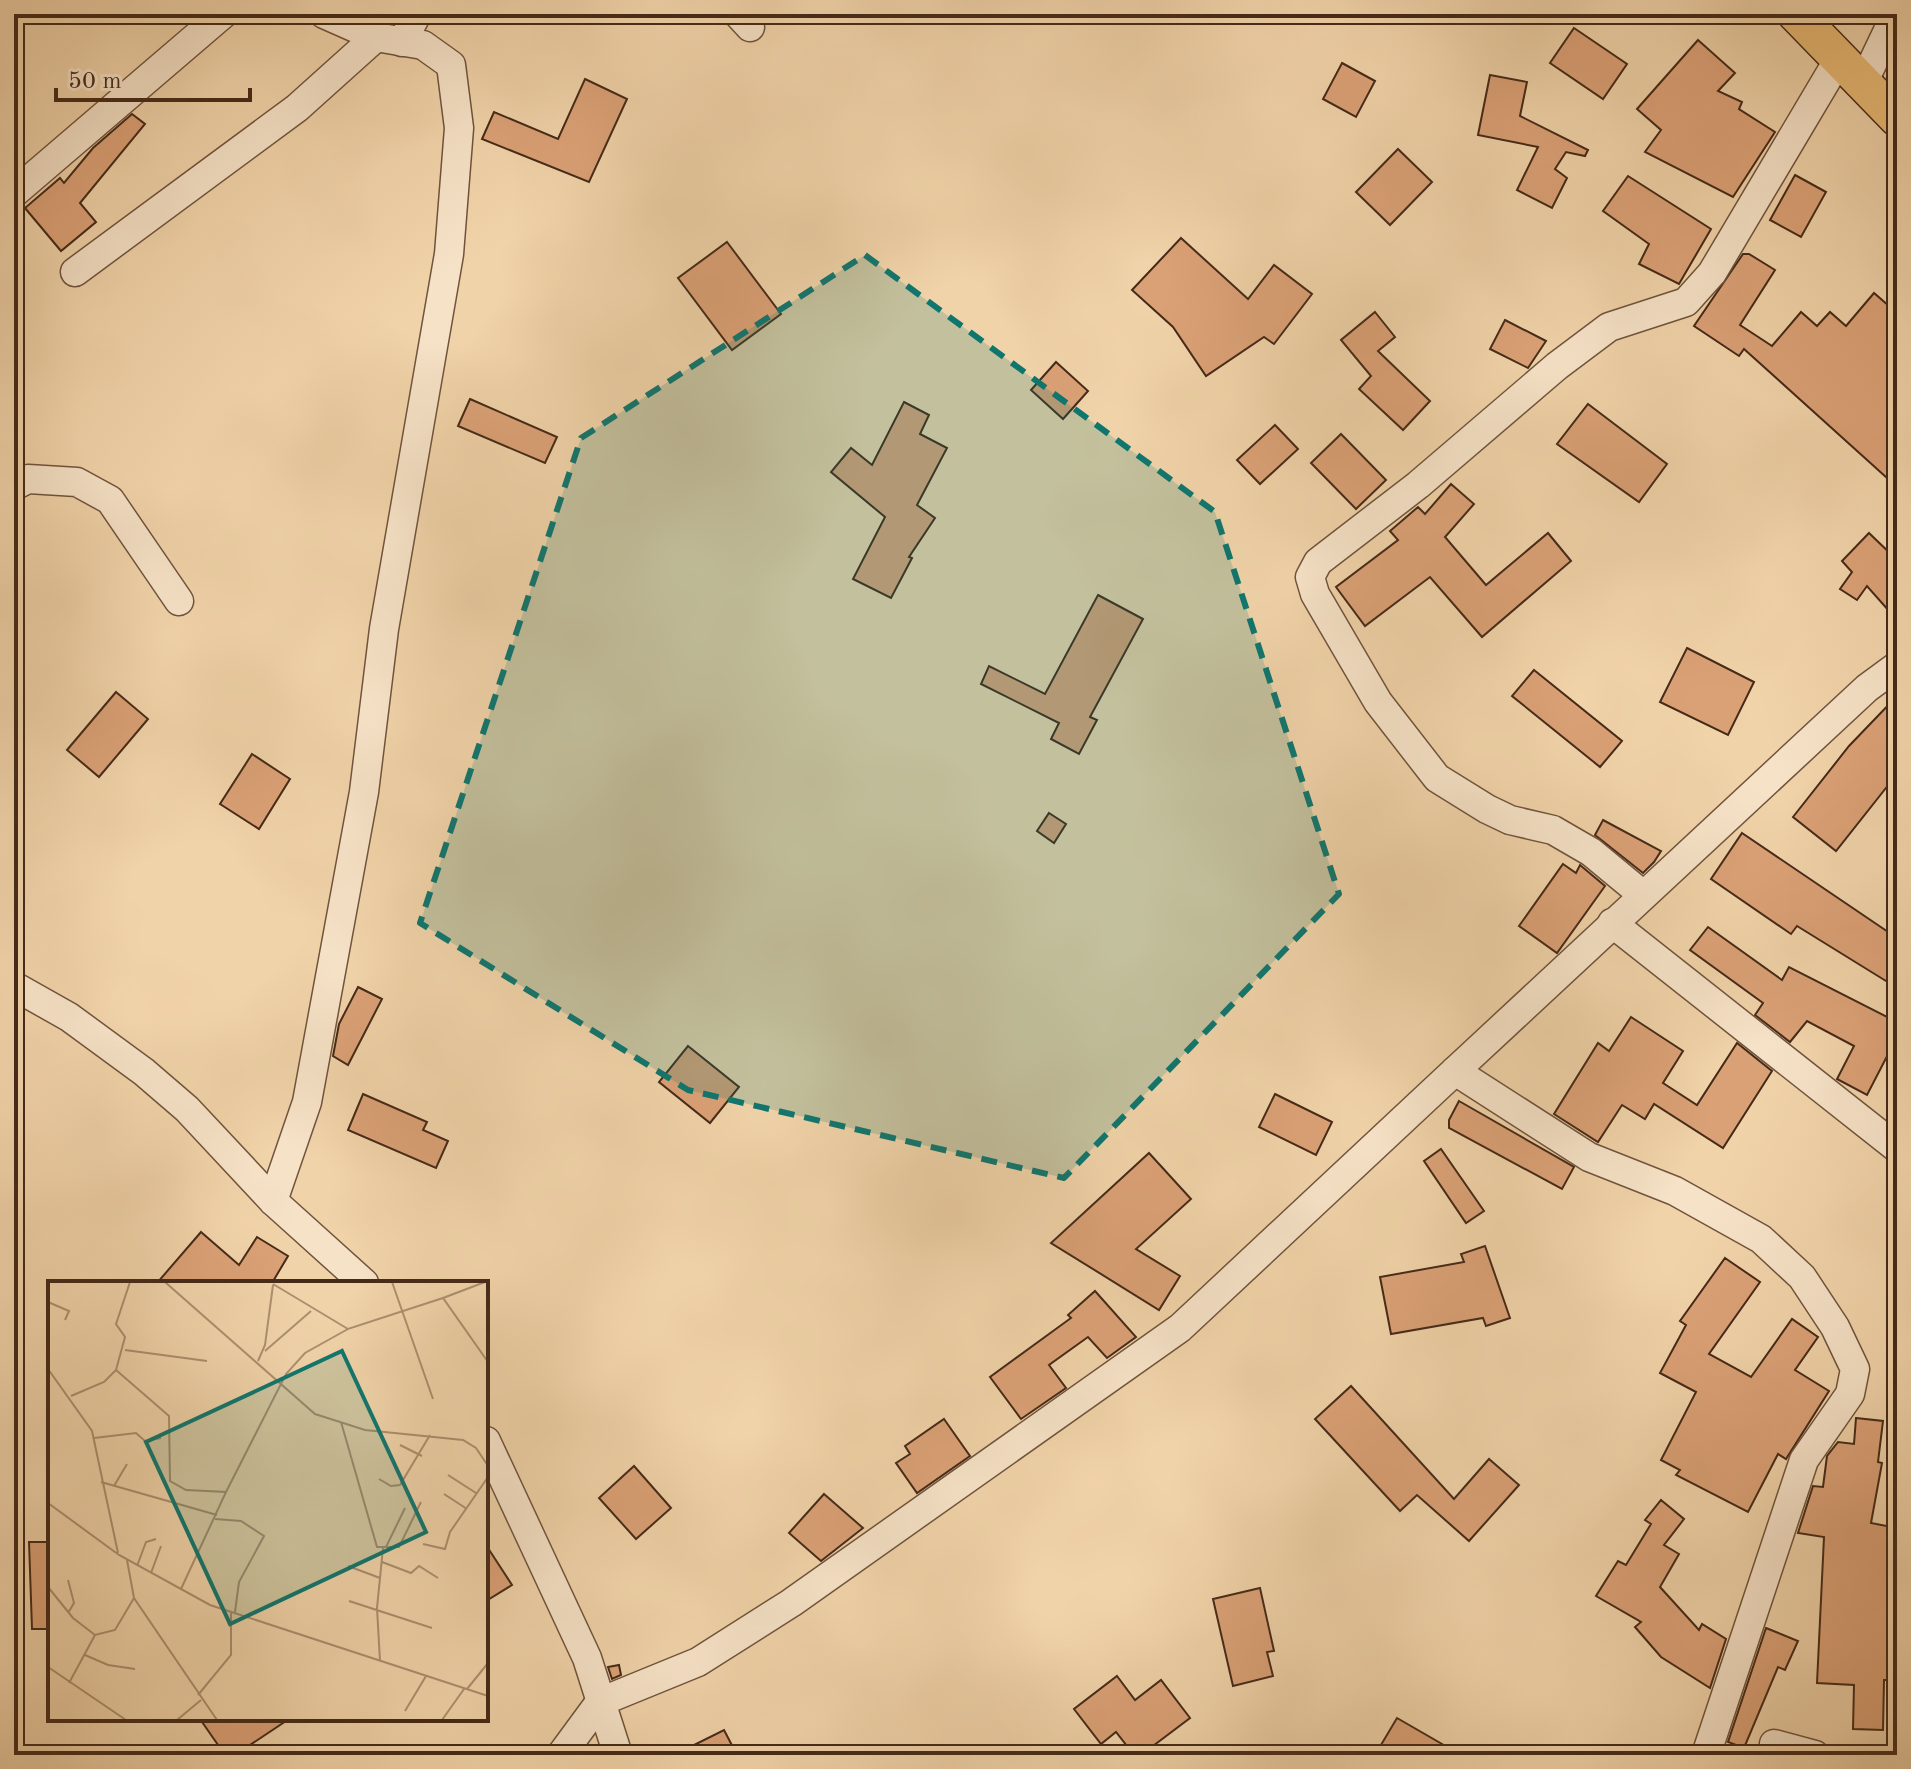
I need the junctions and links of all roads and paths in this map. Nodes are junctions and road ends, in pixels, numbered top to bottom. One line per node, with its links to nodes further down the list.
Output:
1 (223, 14): 9 (street)
2 (324, 14): 6 (street)
3 (417, 14): 6 (street)
4 (1796, 14): 7 (main road)
5 (1896, 14): 7 (street)
6 (389, 39): 10 (street); 19 (street)
7 (1851, 71): 8 (main road); 14 (street)
8 (1897, 118)
9 (14, 193)
10 (75, 272)
11 (14, 486): 12 (street)
12 (179, 601)
13 (1897, 666): 14 (street)
14 (1643, 895): 15 (street)
15 (1612, 923): 17 (street); 18 (street)
16 (14, 986): 19 (street)
17 (1455, 1071): 22 (street); 26 (street)
18 (1897, 1148)
19 (273, 1201): 20 (street)
20 (362, 1281)
21 (488, 1445): 22 (street)
22 (600, 1702): 24 (street); 25 (street)
23 (1774, 1744): 27 (street)
24 (561, 1755)
25 (618, 1755)
26 (1706, 1755)
27 (1815, 1755)

